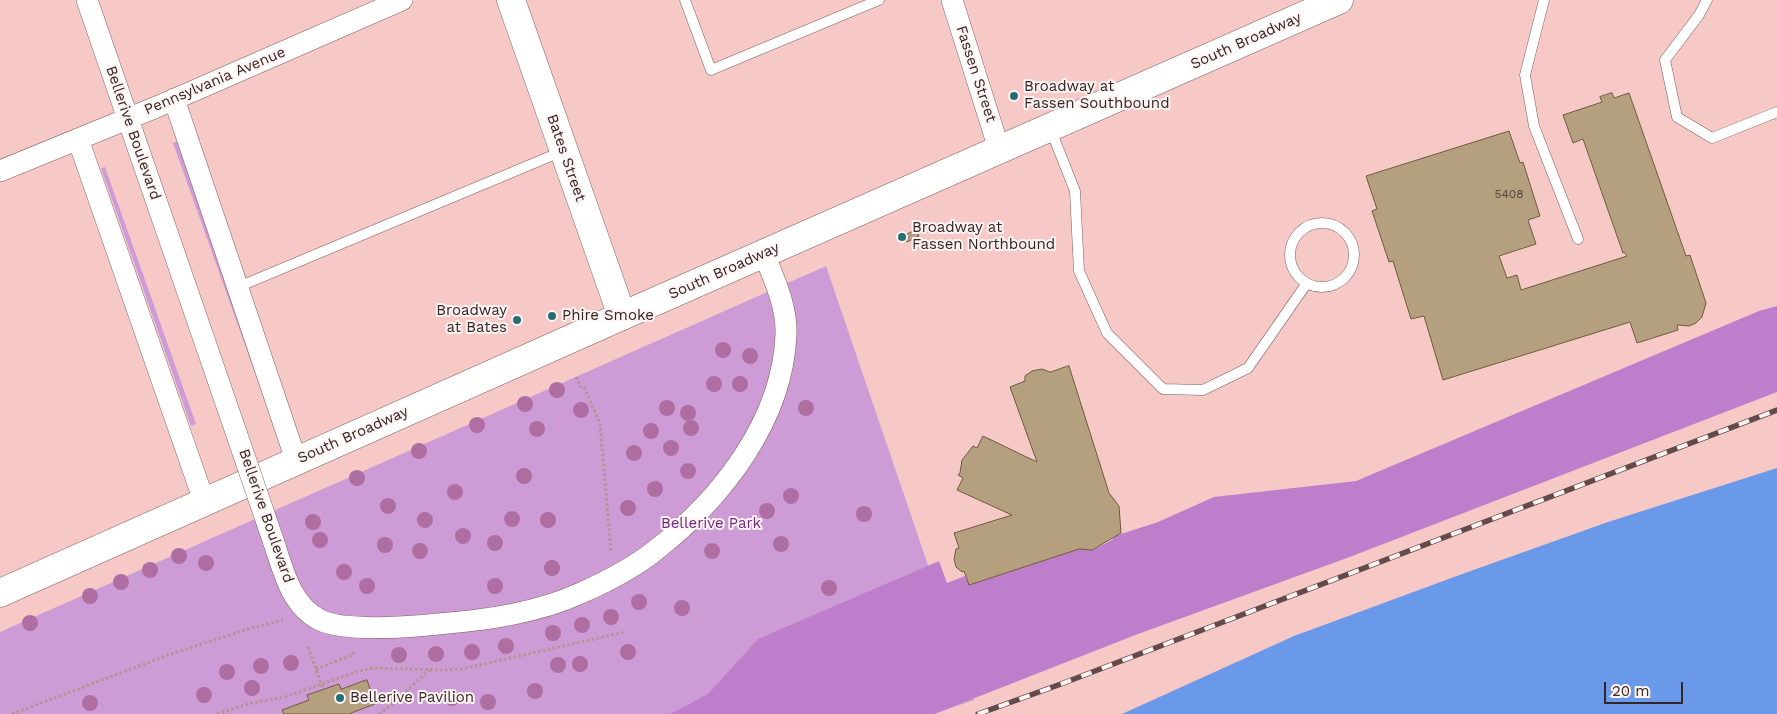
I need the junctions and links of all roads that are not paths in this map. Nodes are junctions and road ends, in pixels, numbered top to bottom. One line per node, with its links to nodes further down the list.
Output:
1 (87, 0): 12 (street, Bellerive Boulevard)
2 (402, 0): 10 (street, Pennsylvania Avenue)
3 (511, 0): 16 (main road, Bates Street)
4 (685, 0): 5 (lane)
5 (879, 0)
6 (952, 0): 15 (street, Fassen Street)
7 (1339, 0): 13 (main road, South Broadway)
8 (1544, 0): 18 (lane)
9 (1707, 0): 11 (lane)
10 (174, 99): 12 (street, Pennsylvania Avenue); 21 (street)
11 (1777, 112)
12 (129, 119): 14 (street, Pennsylvania Avenue); 19 (street, Bellerive Boulevard, bridge)
13 (1049, 127): 15 (main road, South Broadway); 20 (lane)
14 (78, 139): 17 (street, Pennsylvania Avenue); 24 (street)
15 (999, 149): 19 (main road, South Broadway)
16 (563, 151): 21 (lane); 22 (main road, Bates Street)
17 (0, 171)
18 (1578, 239)
19 (764, 254): 22 (main road, South Broadway)
20 (1307, 283): 20 (lane)
21 (238, 287): 23 (street)
22 (622, 316): 23 (main road, South Broadway)
23 (296, 460): 24 (main road, South Broadway)
24 (204, 501): 25 (main road, South Broadway)
25 (0, 592)

